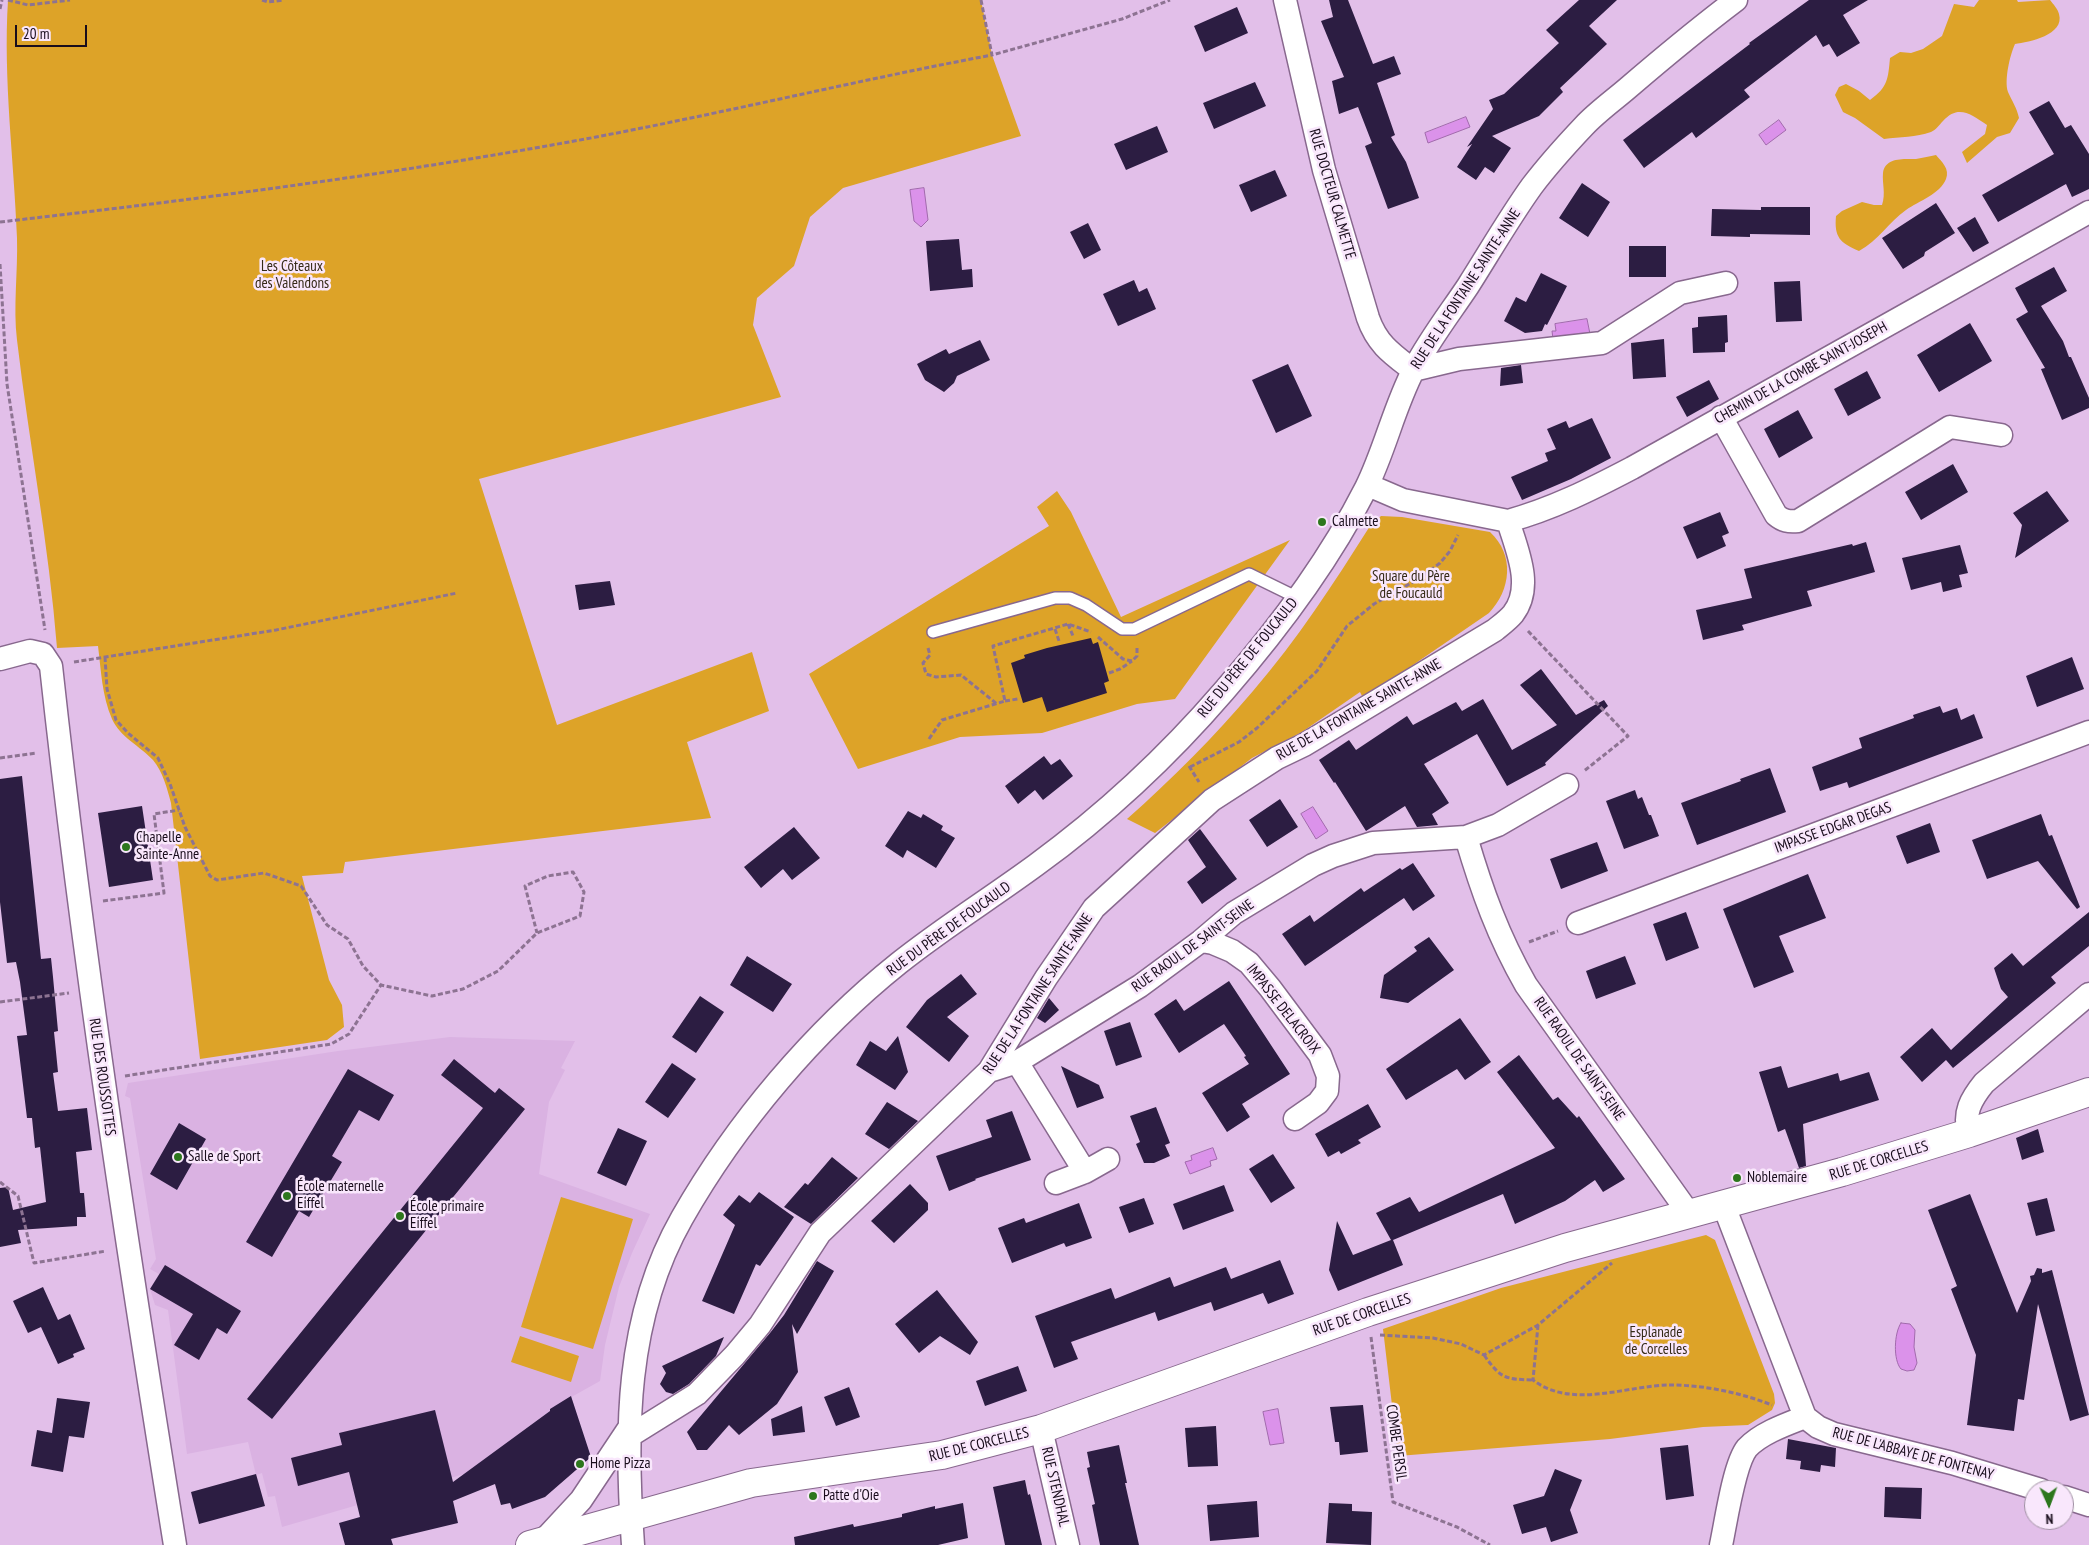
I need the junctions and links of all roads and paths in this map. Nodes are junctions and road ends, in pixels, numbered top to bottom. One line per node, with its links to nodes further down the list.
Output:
1 (2, 0): 10 (path)
2 (8, 0): 3 (path)
3 (70, 0)
4 (262, 0): 5 (path)
5 (284, 0)
6 (981, 0): 11 (path)
7 (1170, 0): 11 (path)
8 (1285, 0): 16 (street, RUE DOCTEUR CALMETTE)
9 (1736, 0): 16 (street, RUE DE LA FONTAINE SAINTE-ANNE)
10 (0, 9)
11 (992, 55): 13 (path)
12 (2089, 212): 17 (street, CHEMIN DE LA COMBE SAINT-JOSEPH)
13 (0, 222)
14 (0, 264): 34 (path)
15 (1726, 283): 16 (street)
16 (1413, 370): 19 (street, RUE DE LA FONTAINE SAINTE-ANNE)
17 (1721, 418): 18 (street); 21 (street, CHEMIN DE LA COMBE SAINT-JOSEPH)
18 (2001, 436)
19 (1368, 485): 20 (street); 23 (street, RUE DU PÈRE DE FOUCAULD)
20 (1464, 512): 21 (street); 43 (path)
21 (1508, 521): 24 (street, RUE DE LA FONTAINE SAINTE-ANNE)
22 (457, 593): 31 (path)
23 (1298, 598): 27 (lane); 76 (street, RUE DU PÈRE DE FOUCAULD)
24 (1512, 614): 44 (path); 57 (street, RUE DE LA FONTAINE SAINTE-ANNE)
25 (1068, 624): 26 (path); 29 (path); 33 (path)
26 (1055, 628): 30 (path); 37 (path)
27 (1134, 629): 28 (lane); 33 (path)
28 (933, 632): 38 (path)
29 (1074, 636)
30 (1059, 641)
31 (105, 657): 34 (path); 45 (path)
32 (0, 659): 34 (street)
33 (1132, 661): 35 (path)
34 (51, 666): 41 (street, RUE DES ROUSSOTTES)
35 (1109, 673)
36 (1018, 699): 37 (path)
37 (1005, 701): 38 (path)
38 (997, 704): 40 (path)
39 (2089, 732): 48 (street, IMPASSE EDGAR DEGAS)
40 (929, 740)
41 (60, 750): 42 (path); 47 (street, RUE DES ROUSSOTTES)
42 (0, 758)
43 (1190, 767)
44 (1566, 785): 46 (street, RUE RAOUL DE SAINT-SEINE)
45 (179, 810): 47 (path); 52 (path)
46 (1466, 837): 50 (street, RUE RAOUL DE SAINT-SEINE); 51 (street, RUE RAOUL DE SAINT-SEINE)
47 (79, 904): 53 (street, RUE DES ROUSSOTTES)
48 (1578, 923): 51 (path)
49 (537, 933): 49 (path); 52 (path)
50 (1202, 941): 56 (street, RUE RAOUL DE SAINT-SEINE); 60 (street, IMPASSE DELACROIX)
51 (1506, 951): 67 (street, RUE RAOUL DE SAINT-SEINE)
52 (381, 985): 58 (path)
53 (90, 990): 55 (path); 58 (street, RUE DES ROUSSOTTES)
54 (2089, 994): 61 (street)
55 (0, 1002)
56 (1017, 1062): 57 (street, RUE RAOUL DE SAINT-SEINE); 63 (street)
57 (989, 1072): 76 (street, RUE DE LA FONTAINE SAINTE-ANNE)
58 (103, 1080): 68 (street, RUE DES ROUSSOTTES)
59 (2089, 1092): 61 (main road, RUE DE CORCELLES)
60 (1295, 1119)
61 (1969, 1133): 66 (main road, RUE DE CORCELLES)
62 (1108, 1159): 63 (street)
63 (1084, 1172): 65 (street)
64 (0, 1182): 68 (path)
65 (1056, 1183)
66 (1724, 1206): 67 (main road, RUE DE CORCELLES); 74 (street)
67 (1690, 1215): 70 (main road, RUE DE CORCELLES)
68 (127, 1247): 82 (street, RUE DES ROUSSOTTES)
69 (1618, 1258): 71 (path)
70 (1369, 1321): 72 (path); 75 (main road, RUE DE CORCELLES); 85 (path, COMBE PERSIL)
71 (1538, 1325): 72 (path); 73 (path)
72 (1484, 1355): 73 (path)
73 (1533, 1380): 74 (path)
74 (1805, 1417): 77 (street, RUE DE L'ABBAYE DE FONTENAY); 86 (street)
75 (1041, 1430): 80 (main road, RUE DE CORCELLES); 84 (street, RUE STENDHAL)
76 (628, 1432): 80 (street, RUE DU PÈRE DE FOUCAULD); 81 (street, RUE DU PÈRE DE FOUCAULD)
77 (2024, 1485)
78 (2074, 1500): 79 (street)
79 (2089, 1505)
80 (631, 1516): 81 (main road, RUE DE CORCELLES); 83 (street, RUE DU PÈRE DE FOUCAULD)
81 (537, 1543)
82 (175, 1545)
83 (633, 1545)
84 (1068, 1545)
85 (1490, 1545)
86 (1721, 1545)

